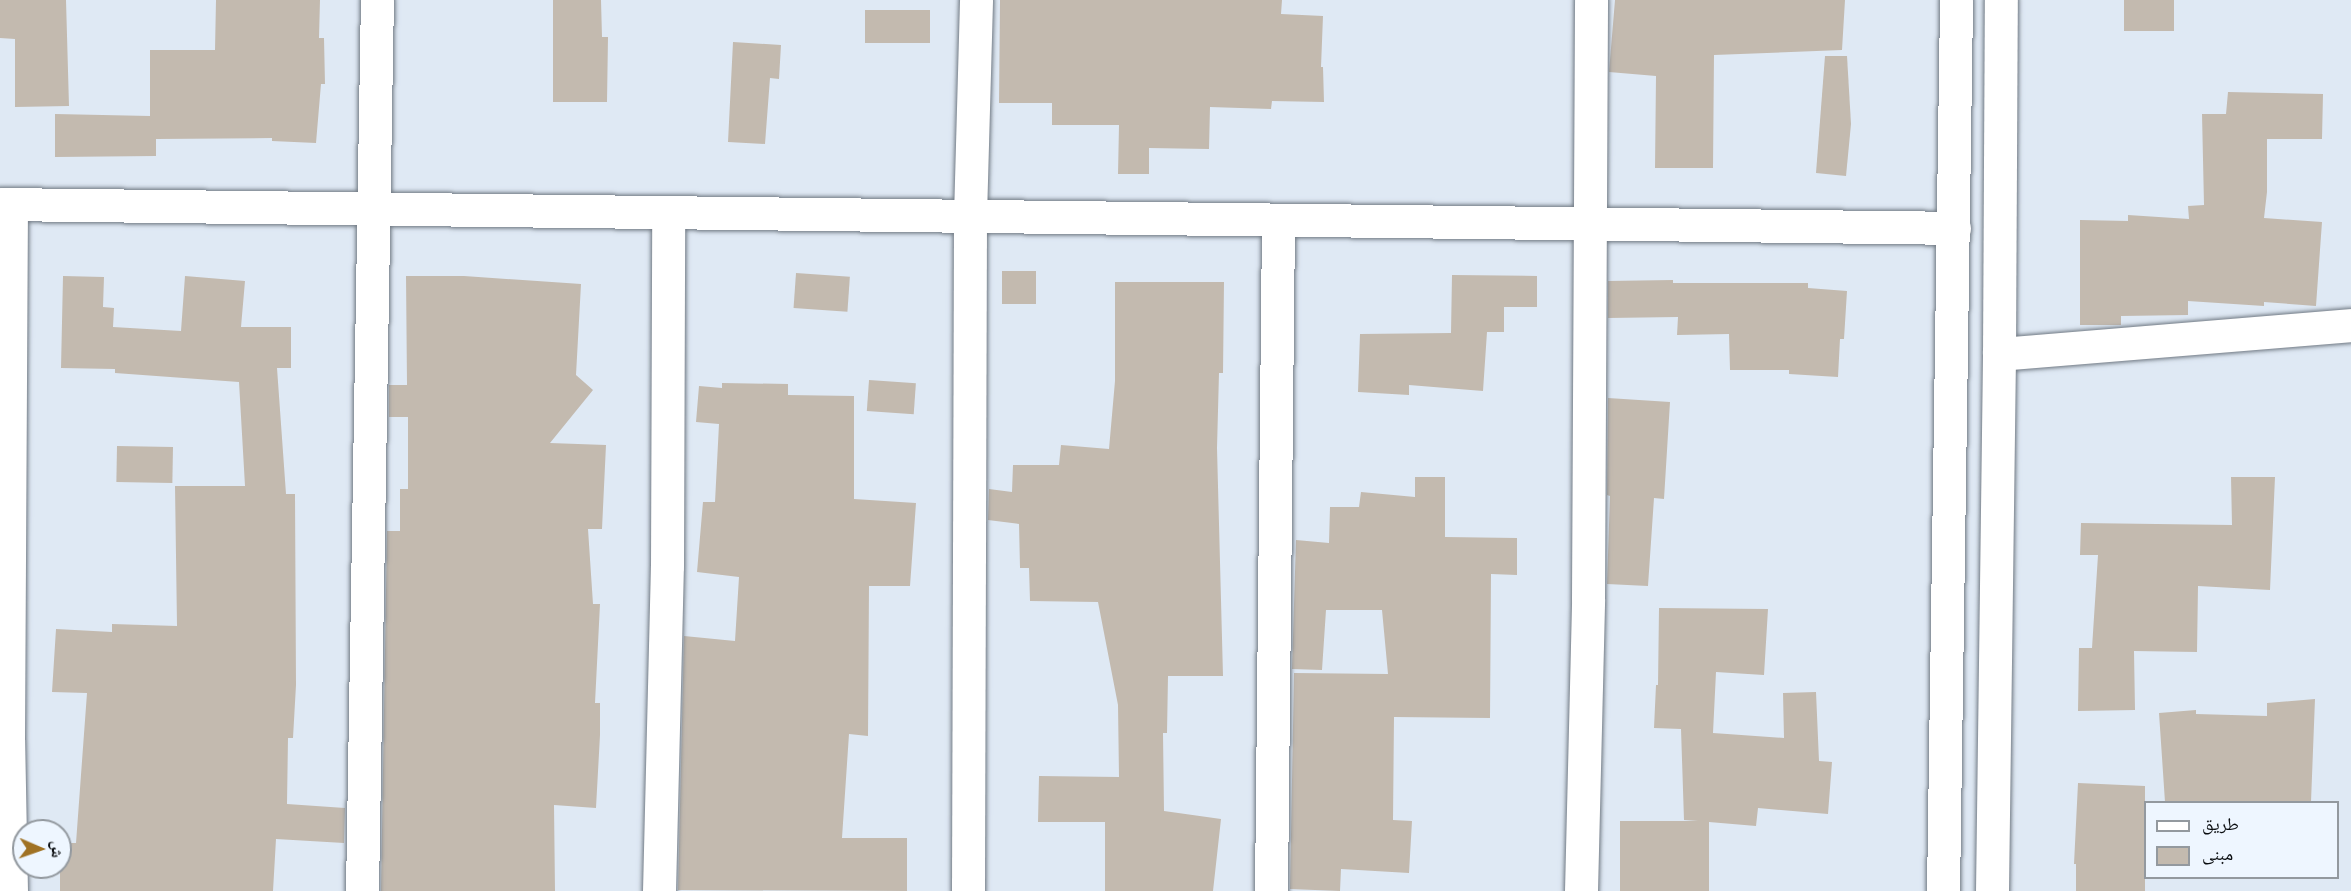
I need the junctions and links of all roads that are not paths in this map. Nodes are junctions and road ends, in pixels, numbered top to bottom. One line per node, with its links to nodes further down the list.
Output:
1 (377, 0): 7 (street)
2 (976, 0): 9 (street)
3 (1591, 0): 11 (street)
4 (1956, 0): 12 (street)
5 (2001, 0): 14 (street)
6 (6, 205): 7 (street); 15 (street)
7 (375, 209): 8 (street); 17 (street)
8 (668, 213): 9 (street); 18 (street)
9 (970, 216): 10 (street); 19 (street)
10 (1278, 220): 11 (street); 20 (street)
11 (1589, 224): 12 (street); 21 (street)
12 (1954, 228): 22 (street)
13 (2351, 325): 14 (street)
14 (1999, 354): 23 (street)
15 (4, 740): 16 (street)
16 (11, 891)
17 (362, 891)
18 (660, 891)
19 (968, 891)
20 (1271, 891)
21 (1581, 891)
22 (1943, 891)
23 (1992, 891)

